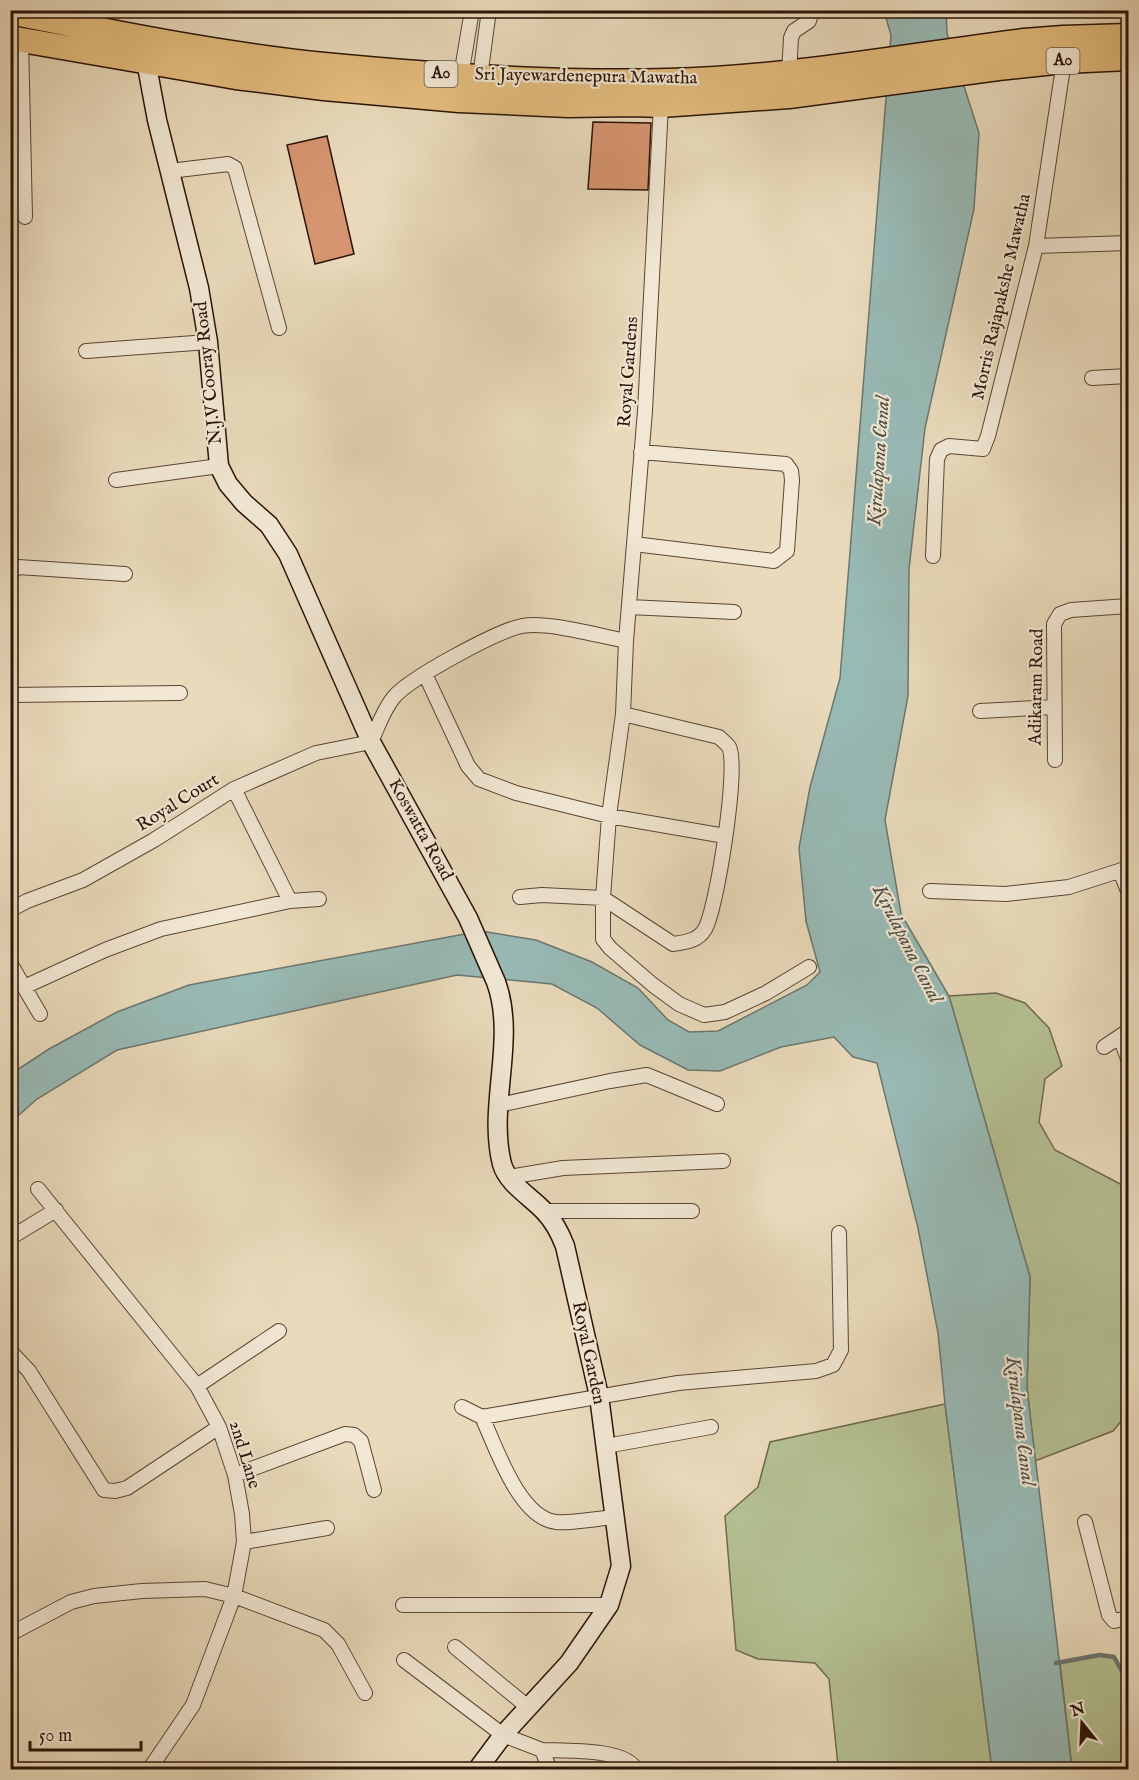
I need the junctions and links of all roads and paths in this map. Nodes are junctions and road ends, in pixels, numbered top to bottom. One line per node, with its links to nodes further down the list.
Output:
1 (472, 10): 14 (street)
2 (489, 10): 14 (street)
3 (812, 10): 12 (street)
4 (10, 12): 5 (highway, Sri Jayewardenepura Mawatha / A0)
5 (97, 20): 14 (highway, Sri Jayewardenepura Mawatha / A0)
6 (1128, 36): 8 (highway, Sri Jayewardenepura Mawatha / A0)
7 (16, 39): 10 (highway, Sri Jayewardenepura Mawatha / A0); 17 (street)
8 (995, 57): 11 (highway, Sri Jayewardenepura Mawatha / A0); 13 (highway, Sri Jayewardenepura Mawatha / A0)
9 (1128, 58): 11 (highway, Sri Jayewardenepura Mawatha / A0)
10 (146, 61): 15 (highway, Sri Jayewardenepura Mawatha / A0); 16 (street, N.J.V Cooray Road)
11 (1064, 61): 19 (street, Morris Rajapakshe Mawatha)
12 (789, 74): 13 (highway, Sri Jayewardenepura Mawatha / A0); 14 (highway, Sri Jayewardenepura Mawatha / A0)
13 (876, 74): 15 (highway, Sri Jayewardenepura Mawatha / A0)
14 (470, 76)
15 (661, 105): 25 (street, Royal Gardens)
16 (170, 171): 20 (street); 21 (street, N.J.V Cooray Road)
17 (26, 217)
18 (1128, 243): 19 (street)
19 (1036, 246): 29 (street, Morris Rajapakshe Mawatha)
20 (279, 328)
21 (208, 342): 22 (street); 26 (street, N.J.V Cooray Road)
22 (86, 351)
23 (1128, 376): 24 (street)
24 (1092, 378)
25 (641, 452): 28 (street, Royal Gardens); 28 (street)
26 (219, 466): 27 (street); 42 (street, N.J.V Cooray Road)
27 (116, 480)
28 (634, 544): 33 (street, Royal Gardens)
29 (933, 556)
30 (10, 573): 31 (street)
31 (125, 574)
32 (1128, 606): 39 (street, Adikaram Road)
33 (629, 607): 34 (street); 35 (street, Royal Gardens)
34 (734, 612)
35 (626, 641): 36 (street); 41 (street, Royal Gardens)
36 (425, 674): 42 (street); 45 (street)
37 (180, 693): 38 (street)
38 (10, 695)
39 (1054, 707): 40 (street); 43 (street, Adikaram Road)
40 (980, 711)
41 (623, 714): 45 (street, Royal Gardens); 46 (street)
42 (371, 742): 44 (street, Royal Court); 55 (street, Koswatta Road)
43 (1054, 760)
44 (234, 789): 53 (street); 54 (street, Royal Court)
45 (609, 816): 46 (street); 51 (street, Royal Gardens)
46 (725, 836): 51 (street)
47 (1124, 869): 48 (street); 49 (street)
48 (930, 891)
49 (1128, 891)
50 (520, 897): 51 (street)
51 (603, 898): 57 (street, Royal Gardens)
52 (319, 899): 53 (street)
53 (291, 901): 58 (street)
54 (10, 910)
55 (468, 918): 64 (street, Royal Garden)
56 (10, 963): 58 (street)
57 (809, 967)
58 (24, 987): 59 (street)
59 (40, 1014)
60 (1124, 1034): 61 (street); 62 (street)
61 (1104, 1047)
62 (1128, 1059)
63 (717, 1104): 64 (street)
64 (499, 1105): 66 (street, Royal Garden)
65 (723, 1161): 66 (street)
66 (509, 1177): 69 (street, Royal Garden)
67 (38, 1189): 68 (street, 2nd Lane)
68 (56, 1210): 72 (street); 75 (street, 2nd Lane)
69 (545, 1211): 70 (street); 76 (street, Royal Garden)
70 (692, 1211)
71 (839, 1233): 76 (street)
72 (10, 1238)
73 (279, 1331): 75 (street)
74 (10, 1351): 79 (street)
75 (197, 1386): 79 (street, 2nd Lane)
76 (599, 1396): 78 (street); 81 (street, Royal Garden)
77 (462, 1407): 78 (street)
78 (482, 1417): 84 (street)
79 (219, 1427): 82 (street, 2nd Lane)
80 (711, 1427): 81 (street)
81 (606, 1446): 84 (street, Royal Garden)
82 (235, 1475): 83 (street); 87 (street, 2nd Lane)
83 (374, 1490)
84 (615, 1517): 90 (street, Royal Garden)
85 (1085, 1522): 91 (street)
86 (327, 1528): 87 (street)
87 (244, 1542): 88 (street, 2nd Lane)
88 (234, 1596): 92 (street); 95 (street); 99 (street, 2nd Lane)
89 (403, 1605): 90 (street)
90 (609, 1605): 96 (street, Royal Garden)
91 (1128, 1618)
92 (10, 1634)
93 (455, 1647): 96 (street)
94 (404, 1660): 97 (street)
95 (365, 1693)
96 (529, 1707): 97 (street, Royal Garden)
97 (503, 1735): 98 (street); 100 (street, Royal Garden)
98 (542, 1750): 101 (street); 102 (street)
99 (149, 1770)
100 (477, 1770)
101 (550, 1770)
102 (636, 1770)

